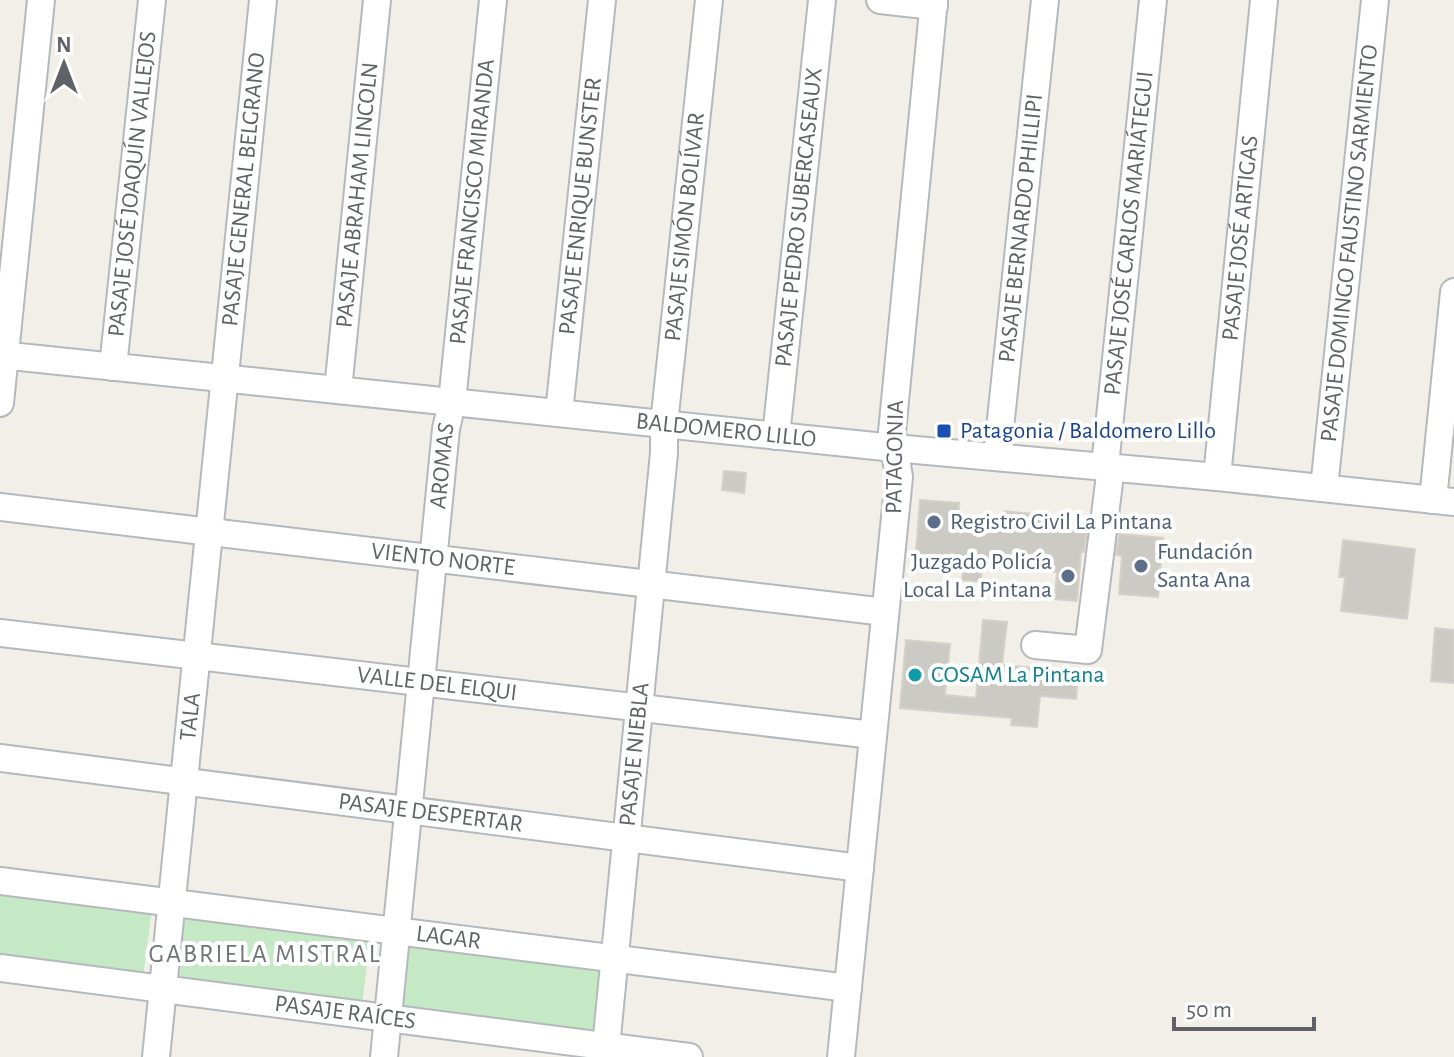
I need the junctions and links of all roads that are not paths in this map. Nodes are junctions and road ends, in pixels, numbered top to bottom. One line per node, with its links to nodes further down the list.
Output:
1 (41, 0): 16 (street)
2 (152, 0): 17 (street, PASAJE JOSÉ JOAQUÍN VALLEJOS)
3 (263, 0): 18 (street, PASAJE GENERAL BELGRANO)
4 (377, 0): 19 (street, PASAJE ABRAHAM LINCOLN)
5 (493, 0): 20 (street, PASAJE FRANCISCO MIRANDA)
6 (602, 0): 22 (street, PASAJE ENRIQUE BUNSTER)
7 (709, 0): 23 (street, PASAJE SIMÓN BOLÍVAR)
8 (822, 0): 24 (street, PASAJE PEDRO SUBERCASEAUX)
9 (880, 0): 14 (street)
10 (1045, 0): 27 (street, PASAJE BERNARDO PHILLIPI)
11 (1153, 0): 28 (street, PASAJE JOSÉ CARLOS MARIÁTEGUI)
12 (1264, 0): 29 (street, PASAJE JOSÉ ARTIGAS)
13 (1375, 0): 30 (street, PASAJE DOMINGO FAUSTINO SARMIENTO)
14 (934, 3): 25 (street, PATAGONIA)
15 (1454, 292): 31 (street)
16 (2, 355): 17 (street, BALDOMERO LILLO); 21 (street)
17 (113, 367): 18 (street, BALDOMERO LILLO)
18 (226, 378): 19 (street, BALDOMERO LILLO); 33 (street, TALA)
19 (338, 390): 20 (street, BALDOMERO LILLO)
20 (452, 402): 22 (street, BALDOMERO LILLO); 34 (street, AROMAS)
21 (0, 403)
22 (559, 413): 23 (street, BALDOMERO LILLO)
23 (664, 424): 24 (street, BALDOMERO LILLO); 26 (street, PASAJE SIMÓN BOLÍVAR)
24 (776, 436): 25 (street, BALDOMERO LILLO)
25 (894, 448): 27 (street, BALDOMERO LILLO); 36 (street, PATAGONIA)
26 (664, 453): 35 (street, PASAJE NIEBLA)
27 (997, 457): 28 (street, BALDOMERO LILLO)
28 (1108, 466): 29 (street, BALDOMERO LILLO); 38 (street, PASAJE JOSÉ CARLOS MARIÁTEGUI)
29 (1217, 477): 30 (street, BALDOMERO LILLO)
30 (1324, 488): 31 (street, BALDOMERO LILLO)
31 (1443, 501)
32 (0, 507): 33 (street, VIENTO NORTE)
33 (210, 532): 34 (street, VIENTO NORTE); 39 (street, TALA)
34 (433, 558): 35 (street, VIENTO NORTE); 40 (street, AROMAS)
35 (651, 584): 36 (street, VIENTO NORTE); 41 (street, PASAJE NIEBLA)
36 (885, 612): 42 (street, PATAGONIA)
37 (0, 633): 39 (street, VALLE DEL ELQUI)
38 (1035, 645)
39 (197, 656): 40 (street, VALLE DEL ELQUI); 44 (street, TALA)
40 (421, 682): 41 (street, VALLE DEL ELQUI); 45 (street, AROMAS)
41 (639, 708): 42 (street, VALLE DEL ELQUI); 46 (street, PASAJE NIEBLA)
42 (873, 735): 47 (street, PATAGONIA)
43 (0, 758): 44 (street, PASAJE DESPERTAR)
44 (185, 781): 45 (street, PASAJE DESPERTAR); 49 (street, TALA)
45 (408, 810): 46 (street, PASAJE DESPERTAR); 50 (street, AROMAS)
46 (626, 838): 47 (street, PASAJE DESPERTAR); 51 (street, PASAJE NIEBLA)
47 (860, 868): 53 (street, PATAGONIA)
48 (0, 881): 49 (street, LAGAR)
49 (172, 903): 50 (street, LAGAR); 54 (street, TALA)
50 (396, 931): 51 (street, LAGAR); 55 (street, AROMAS)
51 (614, 959): 53 (street, LAGAR); 56 (street, PASAJE NIEBLA)
52 (0, 968): 54 (street, PASAJE RAÍCES)
53 (848, 988): 60 (street, PATAGONIA)
54 (163, 990): 55 (street, PASAJE RAÍCES); 57 (street, TALA)
55 (388, 1018): 56 (street, PASAJE RAÍCES); 58 (street, AROMAS)
56 (605, 1052): 59 (street, PASAJE RAÍCES)
57 (156, 1057)
58 (384, 1057)
59 (689, 1057)
60 (841, 1057)

